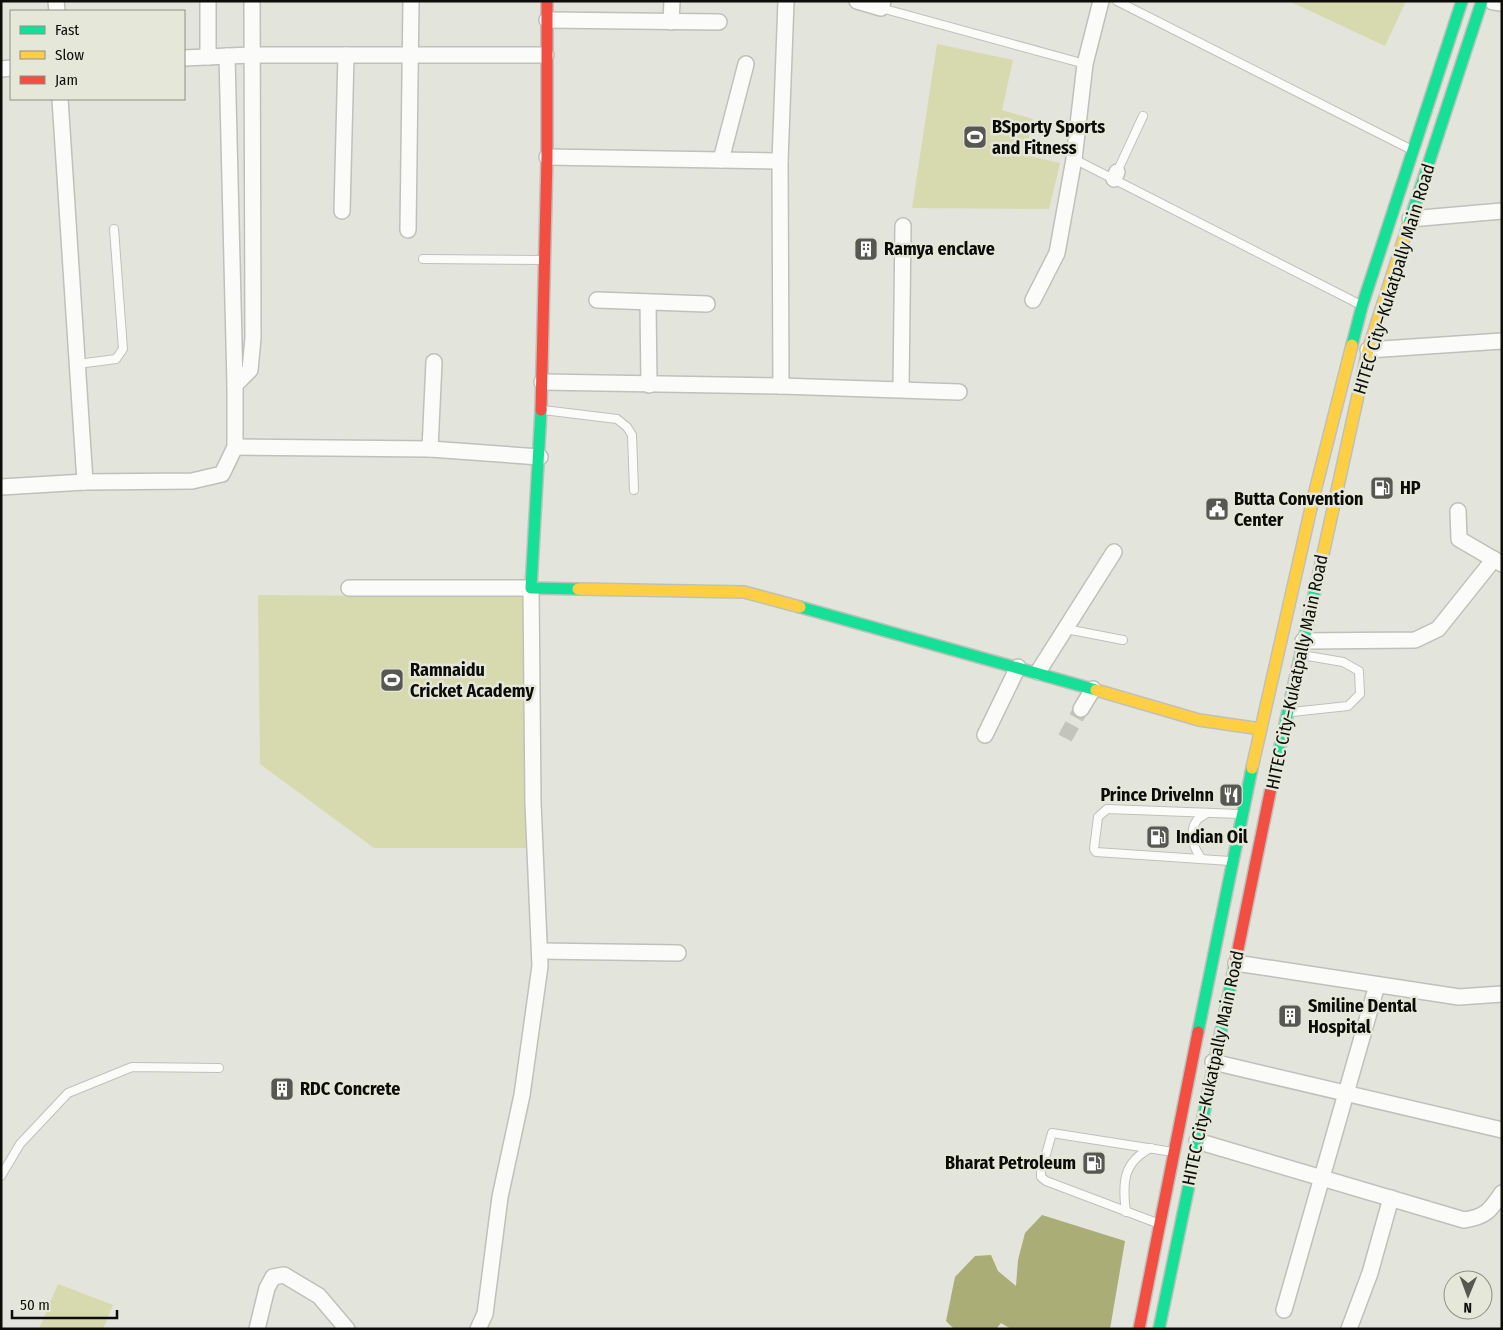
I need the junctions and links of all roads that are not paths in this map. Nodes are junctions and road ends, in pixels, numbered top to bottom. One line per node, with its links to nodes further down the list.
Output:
1 (208, 1): 26 (street)
2 (252, 1): 21 (street)
3 (411, 1): 25 (street)
4 (547, 1): 15 (main road)
5 (672, 1): 16 (street)
6 (786, 1): 36 (street)
7 (857, 1): 14 (street)
8 (1101, 1): 29 (street)
9 (1117, 1): 32 (lane)
10 (1462, 1): 19 (main road)
11 (1482, 1): 20 (main road)
12 (1493, 1): 13 (street); 20 (main road, HITEC City–Kukatpally Main Road)
13 (1502, 3)
14 (882, 5): 29 (lane)
15 (547, 20): 16 (street); 23 (main road)
16 (671, 22): 17 (street)
17 (719, 22)
18 (1441, 27): 19 (main road, HITEC City–Kukatpally Main Road)
19 (1445, 50): 32 (main road, HITEC City–Kukatpally Main Road)
20 (1466, 50): 40 (main road, HITEC City–Kukatpally Main Road)
21 (251, 55): 22 (street); 24 (street); 56 (street)
22 (346, 55): 25 (street); 38 (street)
23 (546, 55): 25 (street); 33 (main road)
24 (227, 56): 26 (street); 56 (street)
25 (411, 56): 43 (street)
26 (208, 57): 27 (street)
27 (185, 58)
28 (746, 64): 35 (street)
29 (1086, 64): 34 (street)
30 (60, 100): 54 (street)
31 (1143, 116): 37 (lane)
32 (1414, 150): 50 (main road, HITEC City–Kukatpally Main Road)
33 (547, 157): 35 (street); 45 (main road)
34 (1074, 159): 37 (lane); 47 (street)
35 (720, 160): 36 (street)
36 (780, 161): 58 (street)
37 (1116, 175): 50 (lane)
38 (342, 211)
39 (1502, 211): 40 (street)
40 (1410, 219): 52 (main road, HITEC City–Kukatpally Main Road)
41 (904, 226): 59 (street)
42 (114, 230): 54 (lane)
43 (408, 230)
44 (423, 259): 45 (lane)
45 (544, 260): 55 (main road)
46 (597, 300): 48 (street)
47 (1033, 300)
48 (648, 302): 49 (street); 57 (street)
49 (707, 304)
50 (1362, 306): 81 (main road, HITEC City–Kukatpally Main Road)
51 (1502, 342): 52 (street)
52 (1368, 350): 75 (main road, HITEC City–Kukatpally Main Road)
53 (434, 362): 63 (street)
54 (78, 364): 65 (street)
55 (542, 382): 57 (street); 61 (main road)
56 (235, 385): 62 (street)
57 (648, 385): 58 (street)
58 (781, 386): 59 (street)
59 (901, 389): 60 (street)
60 (959, 392)
61 (541, 409): 64 (main road); 67 (lane)
62 (235, 447): 63 (street); 65 (street)
63 (430, 449): 64 (street)
64 (540, 457): 72 (main road)
65 (85, 482): 66 (street)
66 (1, 487)
67 (634, 490)
68 (1458, 510): 70 (street)
69 (1114, 552): 73 (street)
70 (1498, 562): 75 (street)
71 (349, 588): 72 (street)
72 (531, 588): 76 (main road); 87 (street)
73 (1066, 629): 74 (lane); 77 (street)
74 (1123, 640)
75 (1302, 648): 80 (main road, HITEC City–Kukatpally Main Road); 80 (lane)
76 (1018, 666): 77 (main road); 82 (street)
77 (1038, 672): 78 (main road)
78 (1093, 689): 79 (street); 81 (main road)
79 (1081, 709)
80 (1288, 713): 89 (main road, HITEC City–Kukatpally Main Road)
81 (1261, 729): 84 (main road, HITEC City–Kukatpally Main Road)
82 (985, 736)
83 (1207, 813): 84 (lane); 85 (lane); 85 (lane)
84 (1242, 814): 86 (main road, HITEC City–Kukatpally Main Road)
85 (1202, 859): 86 (lane)
86 (1232, 861): 98 (main road, HITEC City–Kukatpally Main Road)
87 (540, 951): 88 (street); 108 (street)
88 (678, 953)
89 (1236, 963): 90 (street); 92 (main road, HITEC City–Kukatpally Main Road)
90 (1377, 985): 91 (street); 94 (street)
91 (1502, 994)
92 (1213, 1062): 94 (street); 96 (main road, HITEC City–Kukatpally Main Road)
93 (219, 1068): 99 (lane)
94 (1345, 1093): 95 (street); 100 (street)
95 (1502, 1130)
96 (1197, 1141): 100 (street); 110 (main road, HITEC City–Kukatpally Main Road)
97 (1151, 1148): 98 (lane); 103 (lane); 103 (lane)
98 (1173, 1152): 104 (main road, HITEC City–Kukatpally Main Road)
99 (1, 1176)
100 (1322, 1179): 102 (street); 105 (street)
101 (1502, 1193): 102 (street)
102 (1392, 1198): 111 (street)
103 (1126, 1212): 104 (lane)
104 (1159, 1224): 109 (main road, HITEC City–Kukatpally Main Road)
105 (1284, 1310)
106 (257, 1329): 107 (street)
107 (347, 1329)
108 (478, 1329)
109 (1139, 1329)
110 (1158, 1329)
111 (1349, 1329)

